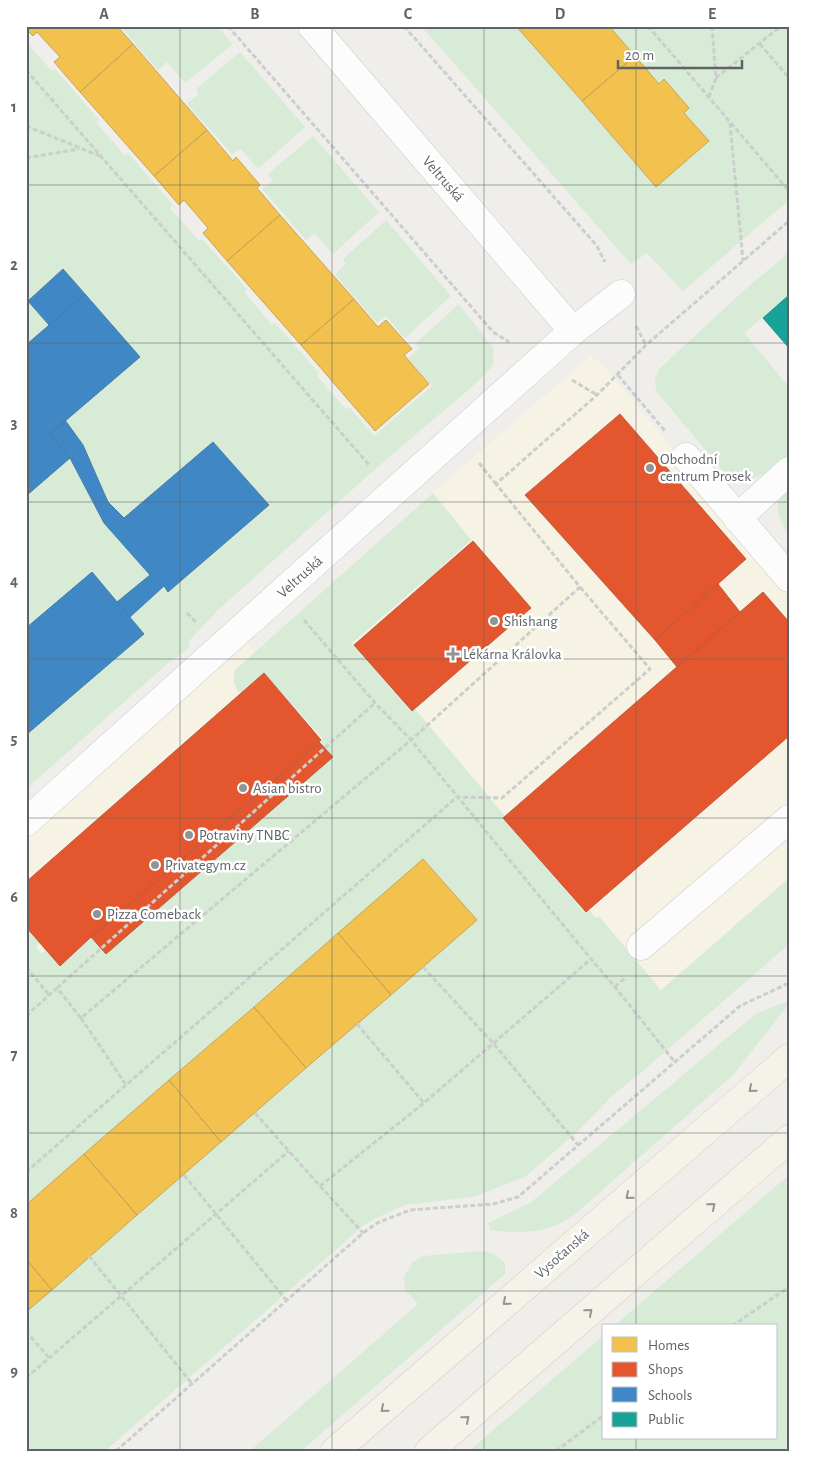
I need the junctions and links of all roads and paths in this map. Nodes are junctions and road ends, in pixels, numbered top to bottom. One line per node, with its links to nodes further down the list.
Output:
1 (228, 26): 22 (path)
2 (312, 26): 21 (street, Veltruská)
3 (404, 26): 20 (path)
4 (648, 26): 11 (path)
5 (712, 26): 9 (path)
6 (781, 26): 7 (path)
7 (760, 44): 9 (path); 10 (path)
8 (26, 70): 15 (path)
9 (716, 78): 11 (path)
10 (789, 78)
11 (709, 97): 12 (path)
12 (730, 121): 17 (path); 19 (path)
13 (26, 126): 14 (path)
14 (79, 149): 15 (path); 16 (path)
15 (101, 156): 27 (path)
16 (26, 158)
17 (789, 190)
18 (789, 221): 19 (path)
19 (743, 262): 23 (path)
20 (621, 294): 21 (street, Veltruská); 23 (path)
21 (573, 331): 25 (street, Veltruská)
22 (493, 332)
23 (646, 345): 24 (path)
24 (618, 375): 26 (path); 29 (path)
25 (458, 436): 29 (path); 33 (street, Veltruská)
26 (686, 457): 30 (street)
27 (371, 467)
28 (789, 471): 30 (street)
29 (496, 484): 32 (path)
30 (736, 518): 31 (street)
31 (789, 578)
32 (580, 587): 35 (path); 36 (path)
33 (282, 594): 34 (path); 38 (street, Veltruská)
34 (375, 703): 35 (path); 44 (path)
35 (411, 740): 36 (path); 47 (path)
36 (457, 797): 40 (path); 52 (path)
37 (789, 819): 39 (street)
38 (26, 822)
39 (641, 946)
40 (590, 959): 49 (path); 51 (path)
41 (26, 967): 45 (path)
42 (423, 967): 49 (path)
43 (789, 983): 51 (path)
44 (58, 988): 45 (path); 47 (path)
45 (50, 996): 46 (path)
46 (26, 1016)
47 (81, 1018): 52 (path)
48 (357, 1024): 53 (path)
49 (493, 1043): 53 (path); 56 (path)
50 (789, 1058): 74 (main road, Vysočanská, one-way to 74)
51 (674, 1062): 56 (path)
52 (126, 1085): 58 (path)
53 (424, 1103): 60 (path)
54 (255, 1113): 57 (path)
55 (789, 1139): 75 (main road, one-way to 55)
56 (578, 1145): 62 (path)
57 (289, 1151): 60 (path); 61 (path)
58 (26, 1172)
59 (184, 1175): 61 (path)
60 (320, 1186): 62 (path)
61 (217, 1214): 65 (path); 66 (path)
62 (363, 1233): 66 (path)
63 (89, 1256): 65 (path)
64 (789, 1287): 67 (path)
65 (121, 1297): 69 (path); 71 (path)
66 (287, 1301): 71 (path)
67 (735, 1324)
68 (26, 1331): 69 (path)
69 (50, 1358): 70 (path)
70 (26, 1378)
71 (193, 1385): 73 (path)
72 (602, 1416): 76 (path)
73 (116, 1451)
74 (335, 1451)
75 (429, 1451)
76 (556, 1451)

